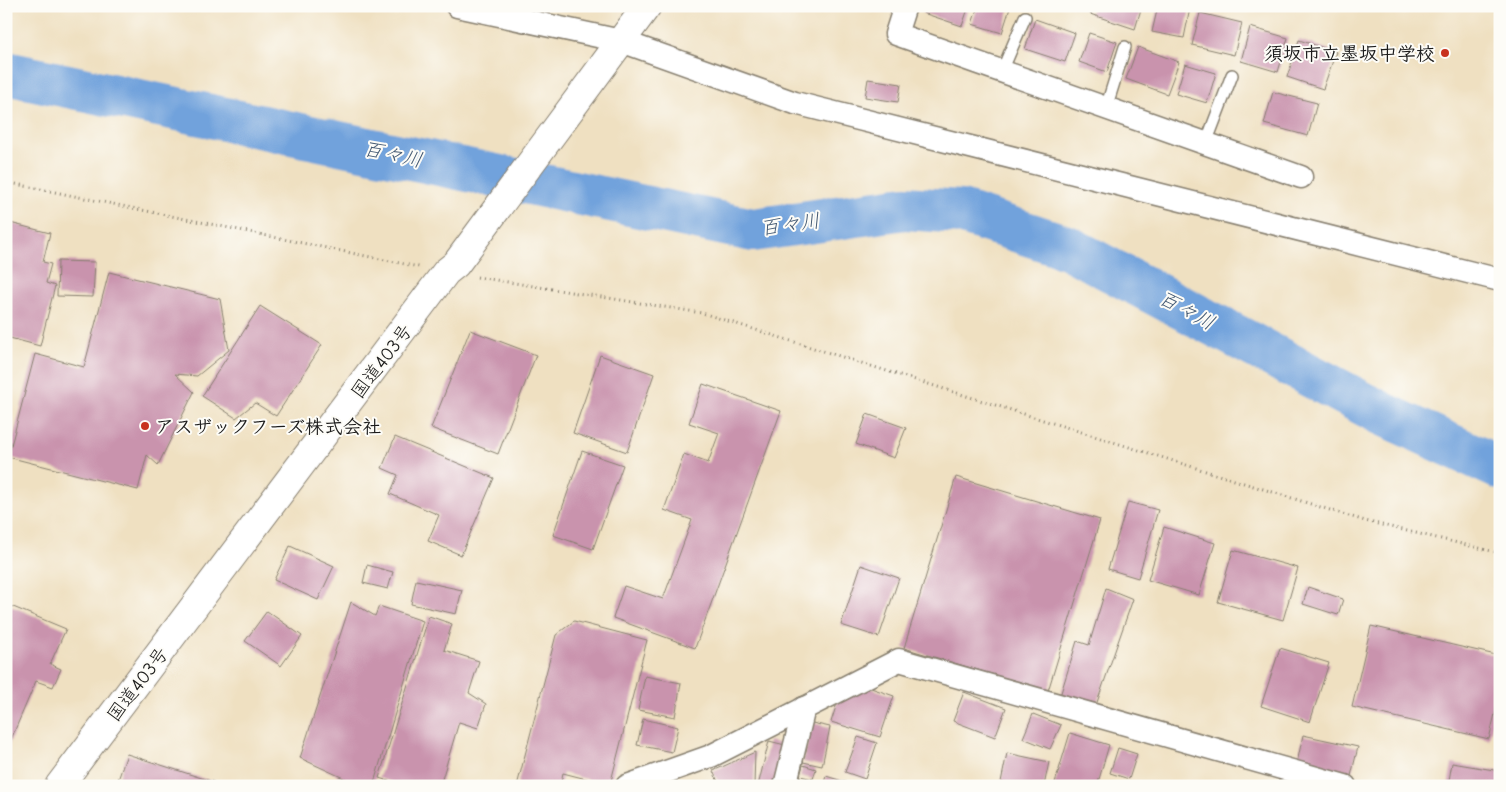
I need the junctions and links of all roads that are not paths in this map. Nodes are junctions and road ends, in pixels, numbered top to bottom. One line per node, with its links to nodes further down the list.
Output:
1 (457, 6): 5 (street)
2 (647, 6): 5 (highway, 国道403号)
3 (905, 6): 7 (street)
4 (1025, 16): 7 (lane)
5 (617, 47): 12 (street); 15 (highway, 国道403号)
6 (1125, 47): 9 (lane)
7 (1002, 71): 9 (street)
8 (1232, 75): 10 (lane)
9 (1106, 108): 10 (street)
10 (1206, 143): 11 (street)
11 (1301, 177)
12 (1500, 280)
13 (804, 708): 14 (street); 16 (street); 17 (street)
14 (1337, 785)
15 (59, 786)
16 (627, 786)
17 (785, 786)

